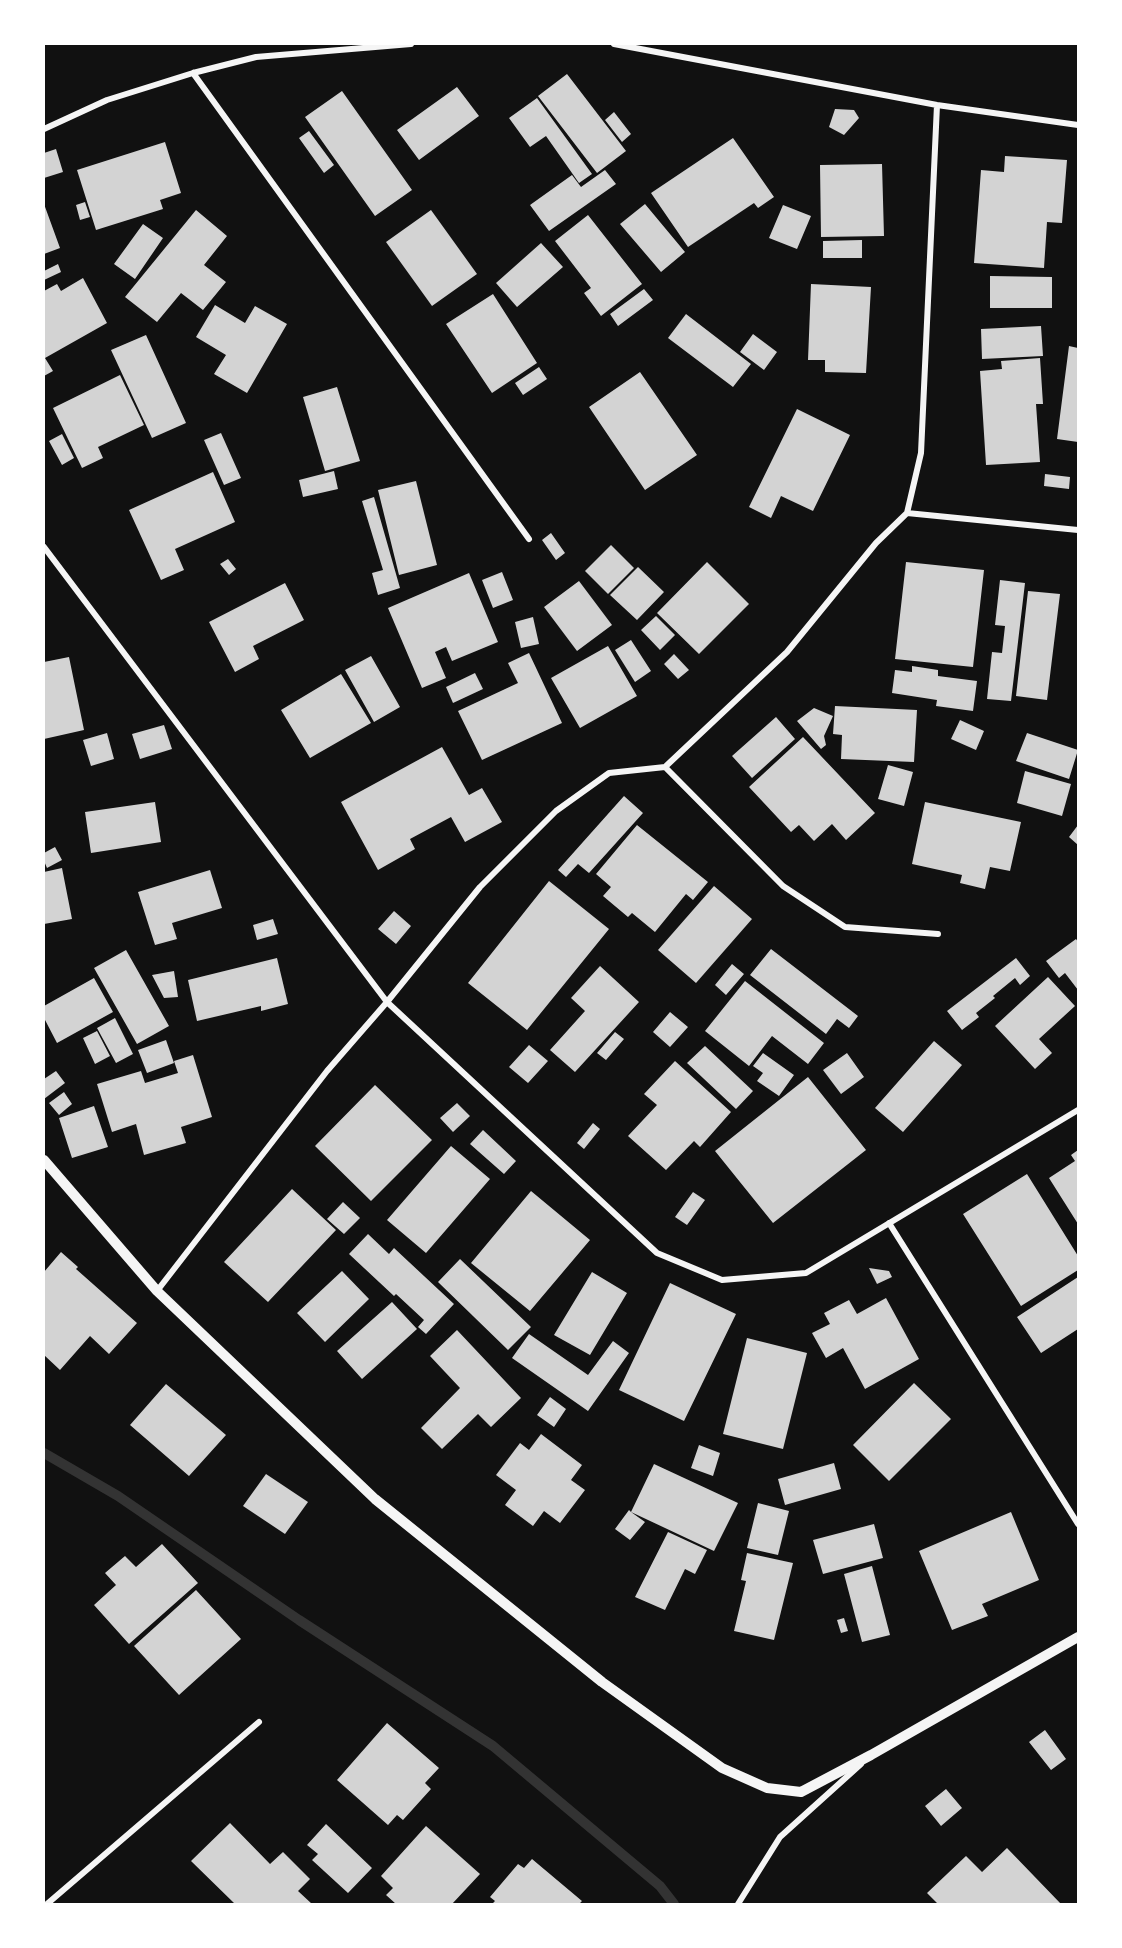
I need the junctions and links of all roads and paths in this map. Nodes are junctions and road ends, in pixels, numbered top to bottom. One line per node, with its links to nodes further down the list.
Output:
1 (411, 44): 3 (street)
2 (614, 44): 4 (street)
3 (193, 73): 6 (street); 9 (street)
4 (937, 105): 5 (street); 7 (street)
5 (1078, 125)
6 (44, 129)
7 (907, 513): 8 (street); 11 (street)
8 (1078, 530)
9 (529, 539)
10 (44, 546): 13 (street)
11 (665, 767): 12 (street); 13 (street)
12 (938, 934)
13 (387, 1002): 16 (street); 17 (street)
14 (1078, 1110): 16 (street)
15 (44, 1160): 17 (street)
16 (889, 1223): 18 (street)
17 (157, 1291): 21 (street)
18 (1078, 1524)
19 (1078, 1637): 21 (street)
20 (259, 1722): 22 (street)
21 (871, 1755): 23 (street)
22 (47, 1905)
23 (738, 1905)

